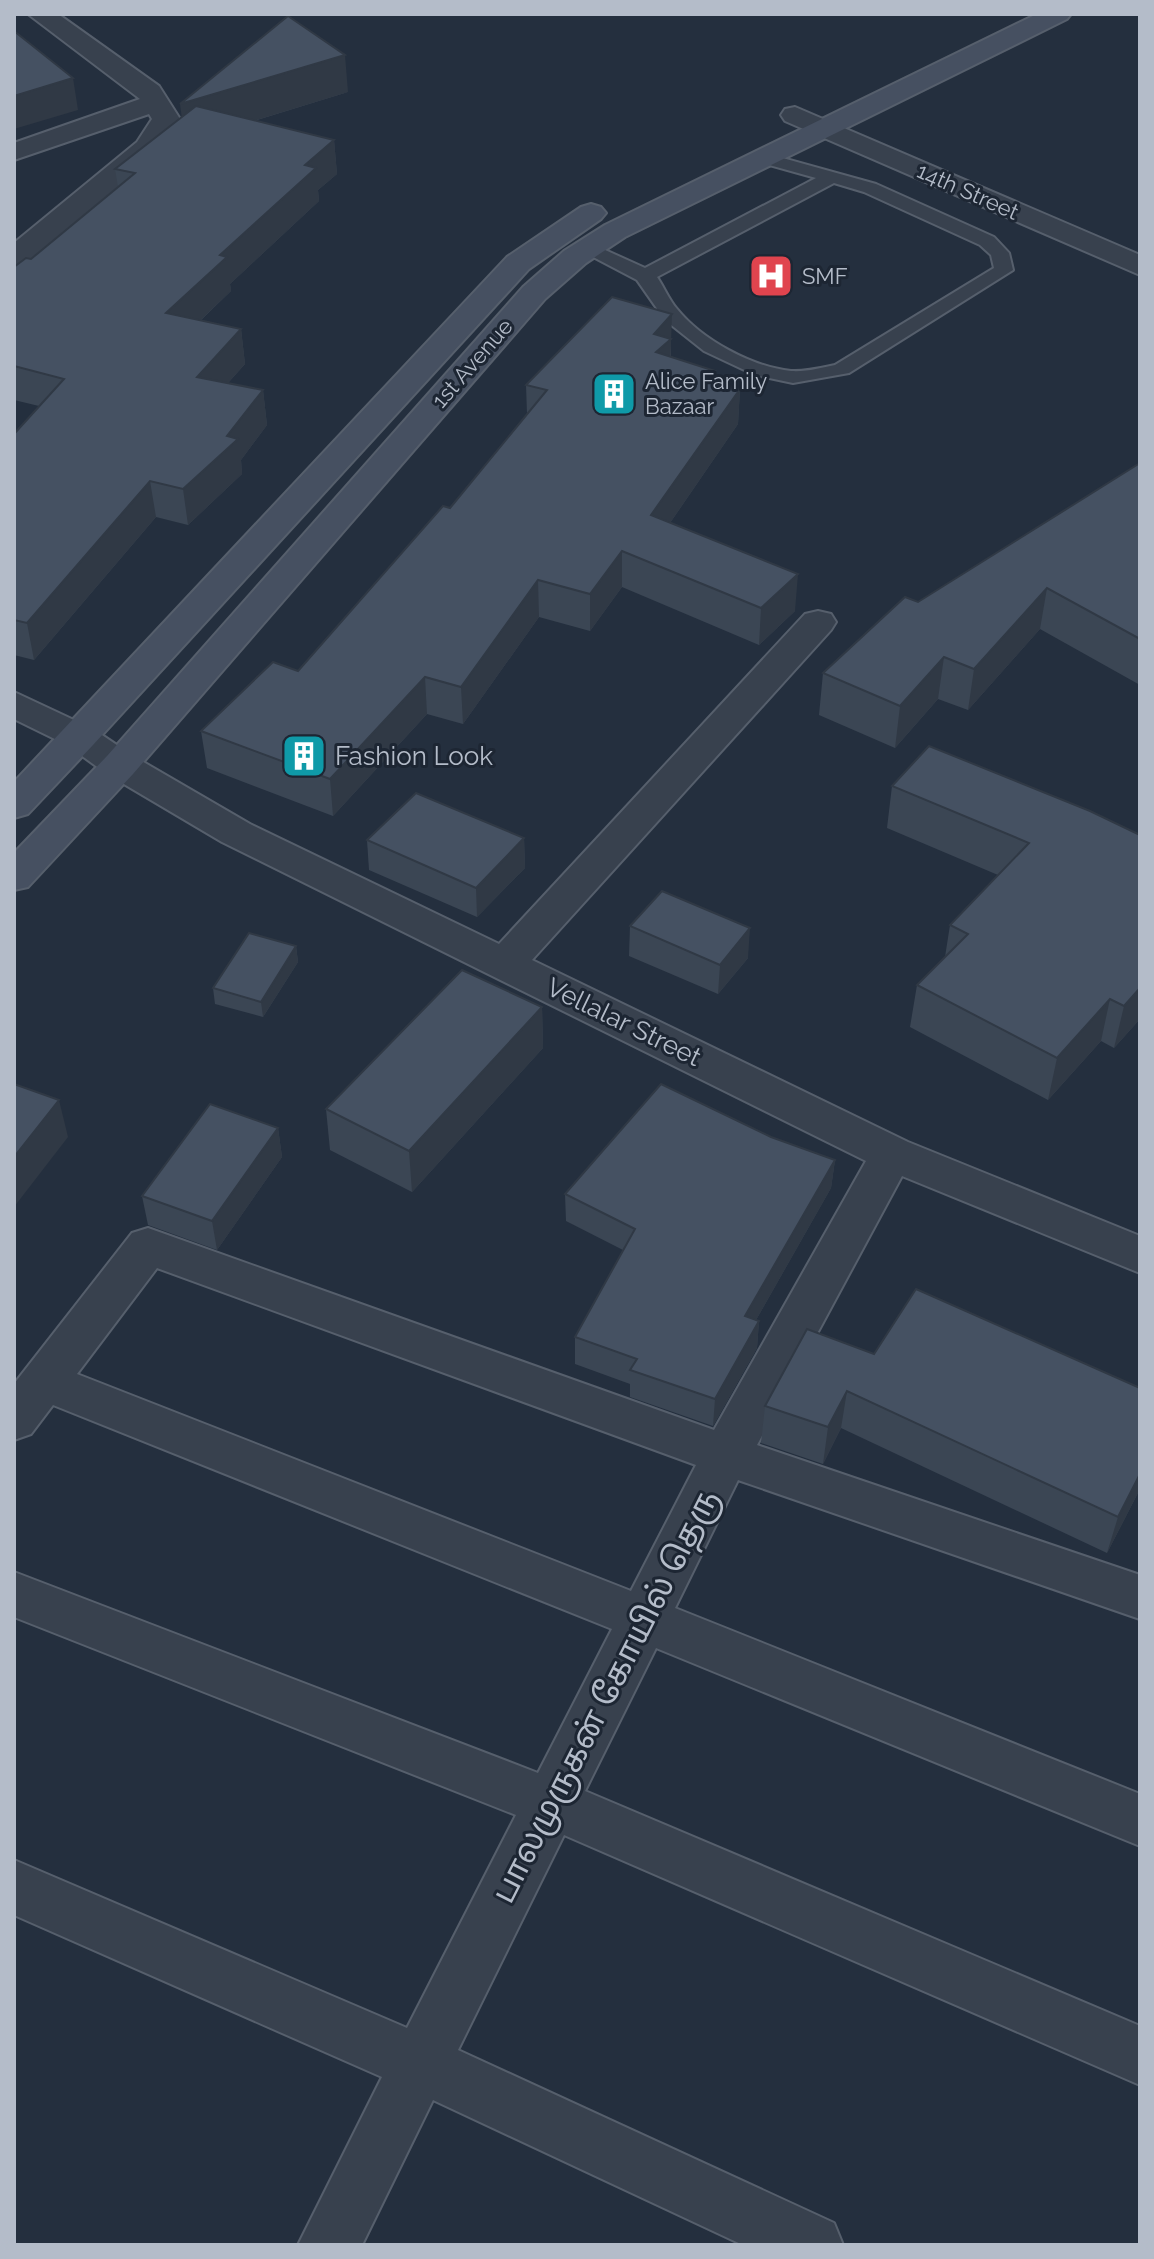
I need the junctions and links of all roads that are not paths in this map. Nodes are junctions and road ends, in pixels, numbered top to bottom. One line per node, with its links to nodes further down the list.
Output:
1 (41, 14): 4 (street)
2 (1003, 14): 5 (main road, 1st Avenue)
3 (1058, 14): 5 (main road, 1st Avenue)
4 (156, 102): 6 (street); 10 (street)
5 (808, 121): 7 (main road, 1st Avenue); 11 (street, 14th Street); 15 (main road, 1st Avenue)
6 (14, 152)
7 (761, 157): 8 (lane); 9 (main road, 1st Avenue)
8 (830, 178): 12 (lane); 12 (lane)
9 (587, 249): 12 (lane); 16 (main road, 1st Avenue)
10 (14, 258)
11 (1140, 266)
12 (645, 276)
13 (818, 622): 19 (street)
14 (14, 704): 15 (street, Vellalar Street)
15 (80, 737): 16 (street, Vellalar Street); 17 (main road, 1st Avenue)
16 (120, 765): 18 (main road, 1st Avenue); 19 (street, Vellalar Street)
17 (14, 805)
18 (14, 877)
19 (505, 964): 20 (street, Vellalar Street)
20 (892, 1154): 21 (street, Vellalar Street); 23 (street, பாலமுருகன் கோயில் தெரு)
21 (1140, 1255)
22 (29, 1401): 23 (street); 26 (street)
23 (726, 1455): 25 (street); 26 (street, பாலமுருகன் கோயில் தெரு)
24 (14, 1594): 27 (street)
25 (1140, 1597)
26 (644, 1619): 27 (street, பாலமுருகன் கோயில் தெரு); 28 (street)
27 (551, 1803): 30 (street); 31 (street, பாலமுருகன் கோயில் தெரு)
28 (1140, 1820)
29 (14, 1887): 31 (street)
30 (1140, 2056)
31 (420, 2063): 32 (street, பாலமுருகன் கோயில் தெரு); 33 (street)
32 (329, 2245)
33 (812, 2245)

